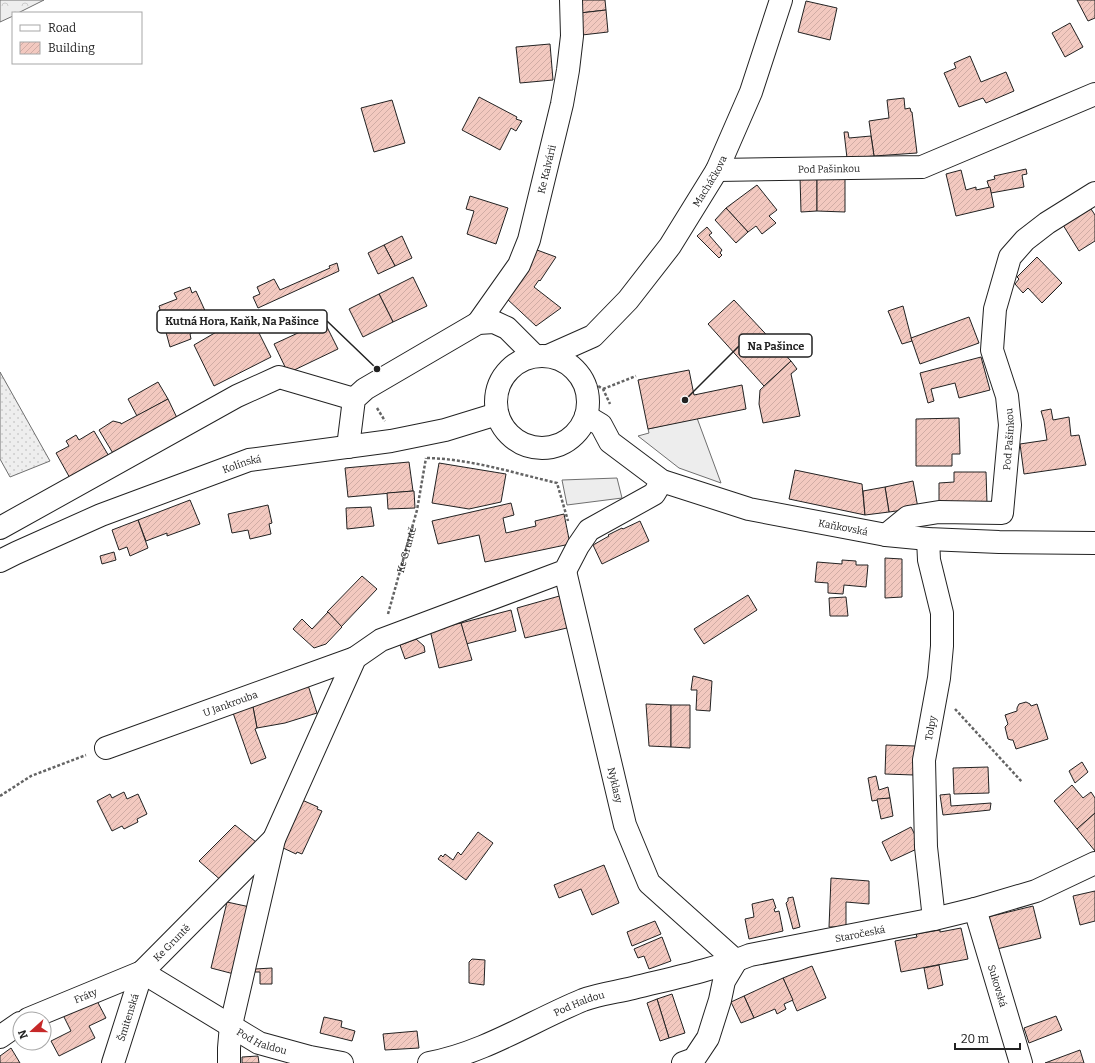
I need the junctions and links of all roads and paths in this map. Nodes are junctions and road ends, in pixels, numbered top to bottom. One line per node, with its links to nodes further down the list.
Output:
1 (571, 0): 6 (street, Ke Kalvárii)
2 (781, 0): 4 (street, Macháčkova)
3 (1095, 94): 4 (street, Pod Pašinkou)
4 (717, 170): 7 (street, Macháčkova)
5 (1095, 193): 21 (street, Pod Pašinkou)
6 (478, 323): 8 (street); 12 (street)
7 (593, 336): 8 (street); 9 (street)
8 (542, 356): 9 (street); 13 (street)
9 (581, 376): 14 (street)
10 (636, 376): 11 (path)
11 (603, 389)
12 (360, 394): 16 (path); 18 (street); 20 (street)
13 (497, 414): 15 (street); 16 (street, Kolínská)
14 (586, 416): 15 (street); 17 (street)
15 (570, 439): 17 (street)
16 (391, 442): 18 (street, Kolínská)
17 (610, 442): 19 (street, Kaňkovská)
18 (348, 447): 25 (street, Kolínská)
19 (662, 481): 21 (street, Kaňkovská); 24 (street)
20 (0, 528)
21 (886, 535): 22 (street, Kaňkovská)
22 (928, 540): 23 (street, Kaňkovská); 36 (street, Tolpy)
23 (1095, 543)
24 (578, 546): 26 (street); 27 (path, Ke Gruntě)
25 (0, 561)
26 (565, 571): 27 (street); 37 (street, Nyklasy)
27 (380, 640): 28 (street)
28 (355, 658): 30 (street, U Jankrouba); 33 (street, Ke Gruntě)
29 (955, 708): 31 (path)
30 (106, 748): 32 (path)
31 (1022, 782)
32 (0, 796)
33 (274, 839): 38 (street, Ke Gruntě); 40 (street, Ke Gruntě)
34 (1095, 863): 35 (street, Staročeská)
35 (974, 909): 36 (street, Staročeská); 48 (street, Sukovská)
36 (934, 919): 37 (street, Staročeská)
37 (736, 961): 46 (street, Pod Haldou); 47 (street)
38 (142, 972): 39 (street, Fráty); 40 (street); 43 (street, Šmitenská)
39 (47, 1011)
40 (231, 1025): 44 (street, Ke Gruntě); 45 (street, Pod Haldou)
41 (12, 1030): 42 (street)
42 (0, 1038)
43 (113, 1063)
44 (230, 1063)
45 (342, 1063)
46 (429, 1063)
47 (683, 1063)
48 (1021, 1063)

